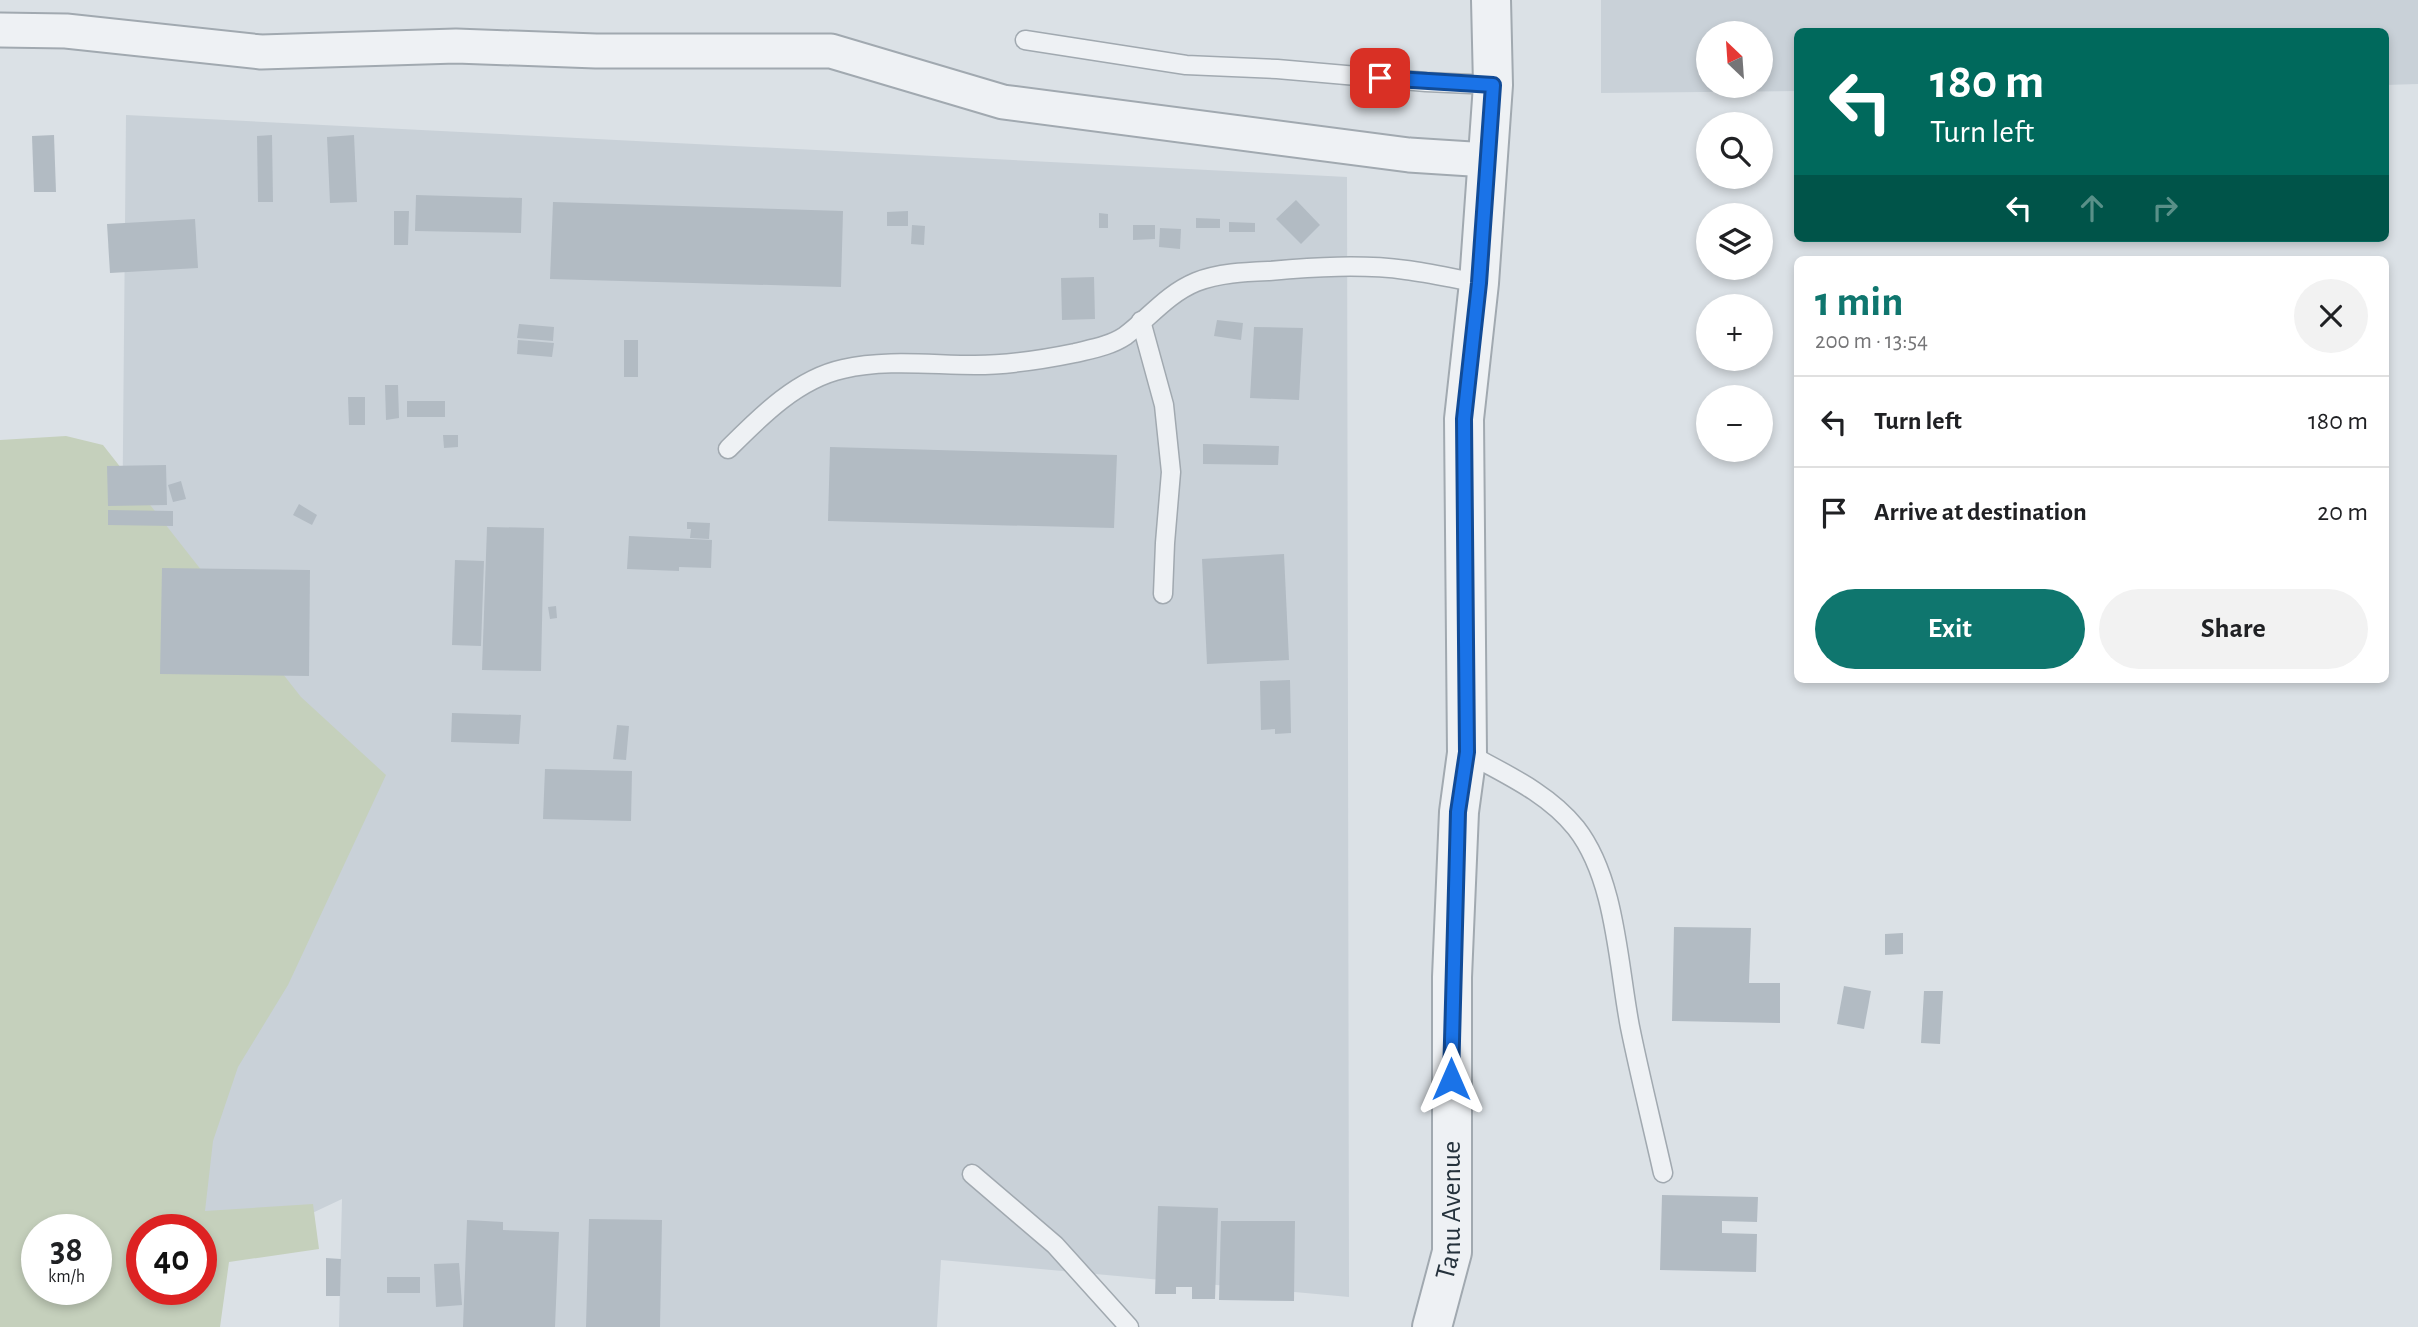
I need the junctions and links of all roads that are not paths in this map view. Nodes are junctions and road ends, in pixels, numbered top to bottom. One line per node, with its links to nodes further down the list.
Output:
1 (1491, 0): 4 (street, Tanu Avenue)
2 (0, 30): 5 (street)
3 (1026, 40): 4 (lane)
4 (1493, 85): 5 (street, Tanu Avenue)
5 (1487, 160): 6 (street, Tanu Avenue)
6 (1479, 283): 7 (lane); 10 (street, Tanu Avenue)
7 (1141, 321): 8 (lane); 9 (lane)
8 (728, 449)
9 (1163, 594)
10 (1467, 752): 11 (lane); 14 (street, Tanu Avenue)
11 (1663, 1173)
12 (972, 1174): 13 (lane)
13 (1129, 1327)
14 (1432, 1327)

